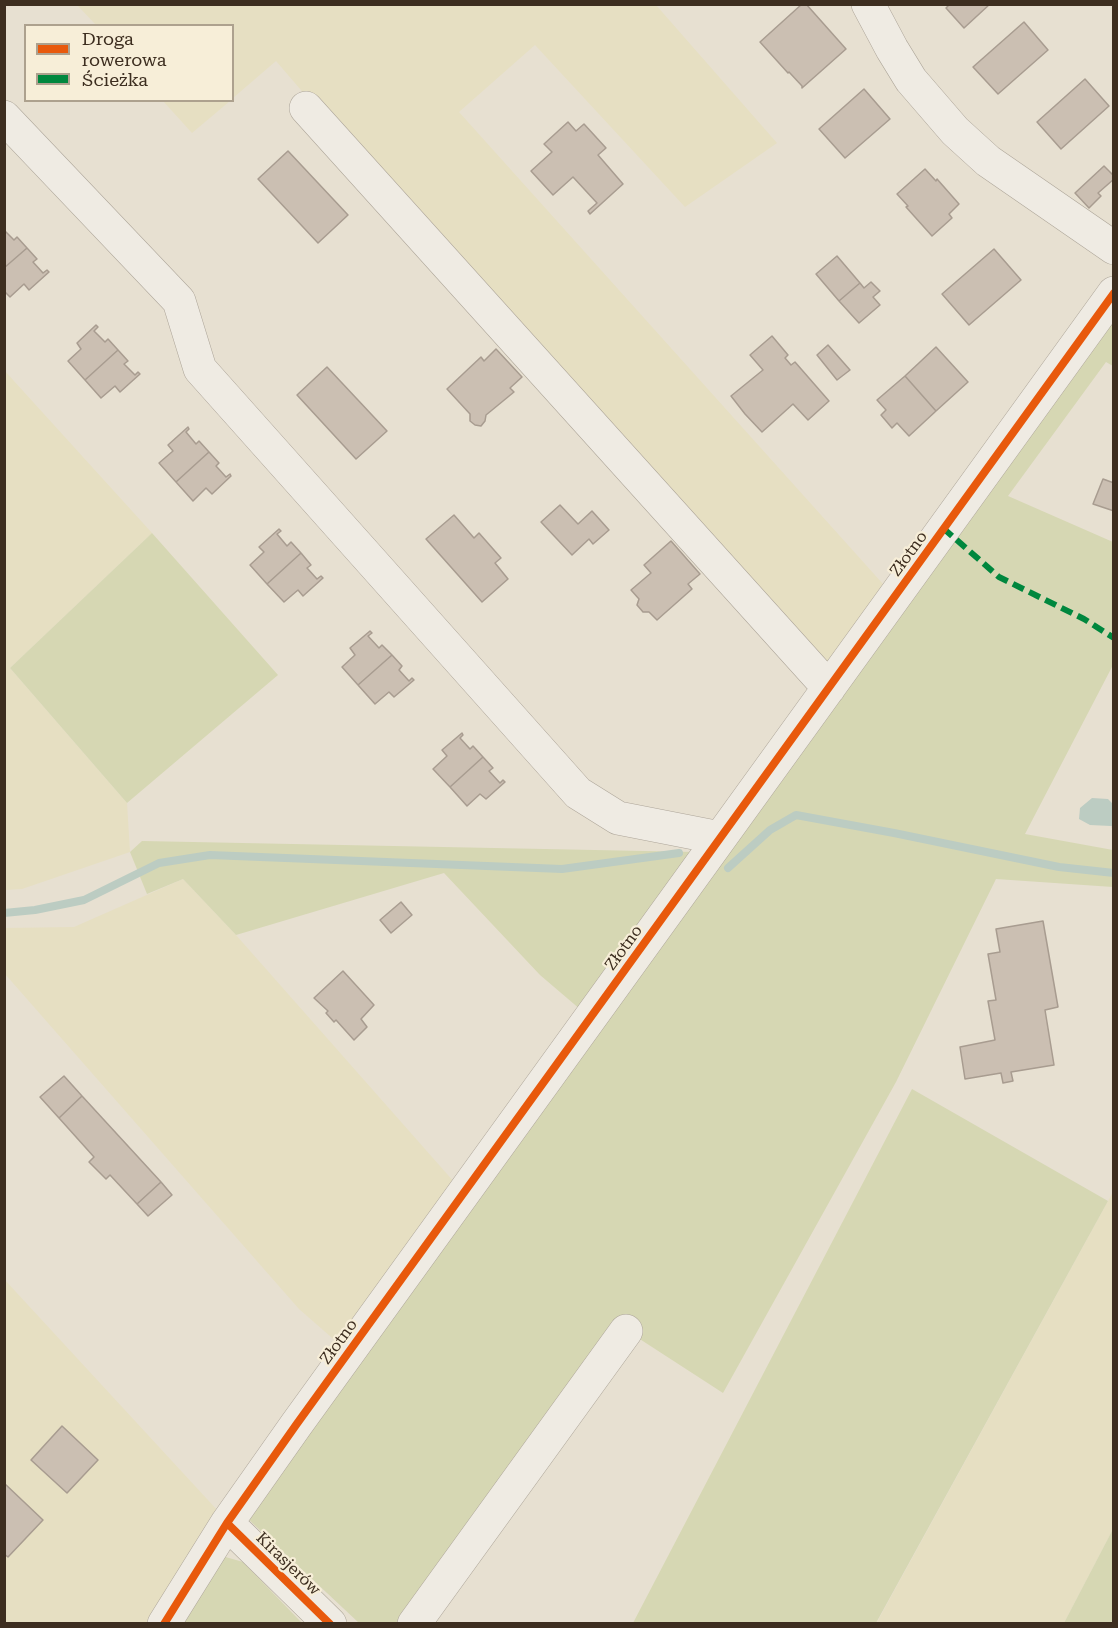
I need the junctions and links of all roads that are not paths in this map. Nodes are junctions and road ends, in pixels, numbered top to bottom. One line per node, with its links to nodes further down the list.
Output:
1 (868, 4): 4 (street)
2 (306, 108): 6 (street)
3 (4, 117): 7 (street)
4 (1113, 248)
5 (1113, 292): 6 (street, Złotno)
6 (829, 688): 7 (street, Złotno)
7 (720, 838): 9 (street, Złotno)
8 (627, 1331): 12 (street)
9 (227, 1523): 10 (street, Złotno); 11 (street, Kirasjerów)
10 (164, 1623)
11 (330, 1623)
12 (414, 1623)

